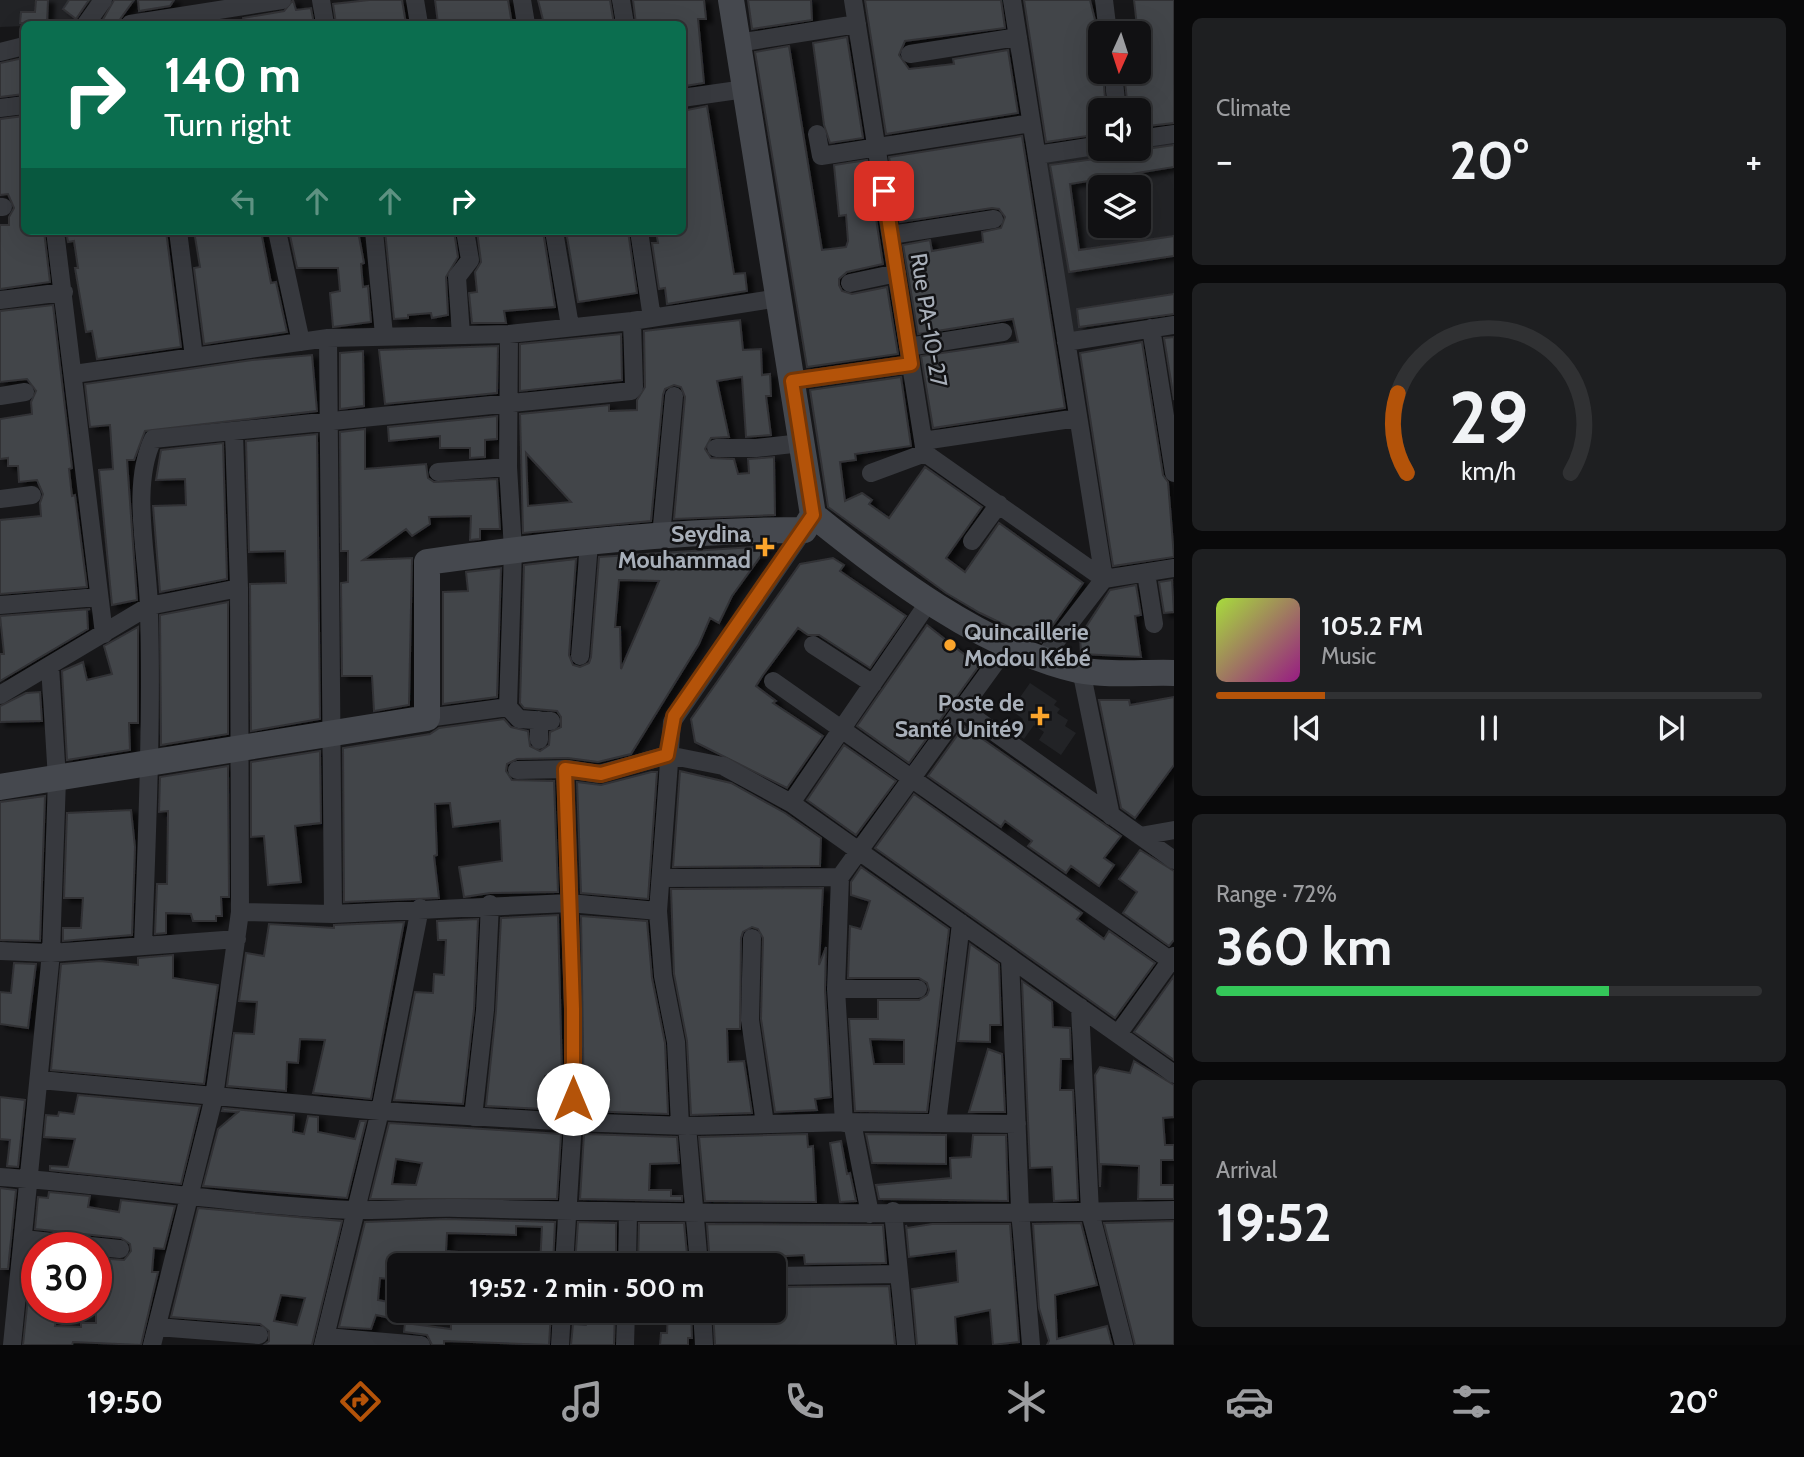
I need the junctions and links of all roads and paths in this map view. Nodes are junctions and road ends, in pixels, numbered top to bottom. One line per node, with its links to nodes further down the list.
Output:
1 (103, 0): 12 (street)
2 (282, 0): 11 (street)
3 (321, 0): 14 (street)
4 (415, 0): 15 (street)
5 (522, 0): 16 (street)
6 (621, 0): 17 (street)
7 (731, 0): 21 (street)
8 (853, 0): 19 (street, Rue PA-10-27)
9 (1012, 0): 20 (street)
10 (1104, 0): 18 (street)
11 (218, 12): 13 (street)
12 (88, 21)
13 (152, 21)
14 (325, 21)
15 (418, 21)
16 (526, 21)
17 (624, 21)
18 (1107, 21)
19 (857, 24): 21 (street); 33 (street, Rue PA-10-27)
20 (1018, 37): 24 (street); 29 (street)
21 (738, 43): 25 (street)
22 (21, 47): 23 (street)
23 (0, 52)
24 (911, 54)
25 (746, 89): 26 (street); 48 (street)
26 (686, 98)
27 (21, 105): 28 (street)
28 (0, 108)
29 (1031, 123): 33 (street); 35 (street)
30 (817, 134): 33 (street)
31 (1174, 134): 32 (street)
32 (1151, 137)
33 (877, 147): 44 (street, Rue PA-10-27)
34 (1088, 147): 35 (street)
35 (1037, 155): 61 (street)
36 (994, 219): 44 (street)
37 (56, 235): 47 (street)
38 (179, 235): 63 (street)
39 (278, 235): 60 (street)
40 (374, 235): 57 (street)
41 (466, 235): 58 (street)
42 (555, 235): 53 (street)
43 (640, 235): 50 (street)
44 (891, 235): 45 (street, Rue PA-10-27)
45 (897, 273): 46 (street); 62 (street, Rue PA-10-27)
46 (850, 283)
47 (64, 292): 49 (street); 64 (street)
48 (779, 298): 50 (street); 65 (street)
49 (0, 300)
50 (652, 318): 51 (street)
51 (632, 321): 53 (street); 69 (street)
52 (1174, 325): 54 (street)
53 (569, 326): 56 (street)
54 (1151, 328): 61 (street); 79 (street)
55 (1003, 332): 62 (street)
56 (509, 334): 58 (street); 69 (street)
57 (384, 335): 58 (street); 59 (street)
58 (461, 335)
59 (328, 338): 60 (street); 71 (street)
60 (301, 342): 63 (street)
61 (1066, 342): 70 (street)
62 (910, 355): 65 (street); 74 (street, Rue PA-10-27)
63 (194, 357): 64 (street)
64 (74, 374): 92 (street)
65 (792, 381): 73 (street)
66 (25, 393): 67 (street)
67 (0, 396)
68 (674, 396): 84 (street)
69 (509, 405): 71 (street); 76 (street)
70 (1078, 418): 74 (street); 90 (street)
71 (327, 421): 72 (street); 112 (street)
72 (234, 433): 91 (street); 95 (street)
73 (802, 443): 75 (street); 83 (street)
74 (924, 447): 78 (street); 82 (street)
75 (716, 448)
76 (508, 467): 77 (street); 87 (street)
77 (438, 472)
78 (871, 473)
79 (1174, 473)
80 (32, 495): 81 (street)
81 (0, 499)
82 (999, 504): 85 (street); 90 (street)
83 (808, 522): 84 (street); 93 (street); 115 (street)
84 (661, 536): 86 (street)
85 (972, 541)
86 (589, 543): 87 (street); 100 (street)
87 (513, 550): 108 (street); 110 (street)
88 (1174, 568): 89 (street)
89 (1146, 573): 90 (street); 96 (street)
90 (1104, 579): 101 (street)
91 (239, 588): 95 (street); 114 (street)
92 (98, 597): 94 (street); 97 (street)
93 (928, 603): 98 (street); 106 (street)
94 (0, 605)
95 (149, 606): 97 (street); 116 (street)
96 (1154, 624)
97 (104, 634): 102 (street)
98 (1009, 644): 101 (street); 109 (street)
99 (813, 645): 106 (street)
100 (580, 656)
101 (1043, 658): 103 (street)
102 (50, 666): 107 (street); 119 (street)
103 (1081, 670): 104 (street); 123 (street)
104 (1174, 673)
105 (772, 681): 111 (street)
106 (873, 684): 111 (street)
107 (0, 695)
108 (508, 707): 110 (street); 113 (street)
109 (962, 709): 120 (street); 123 (street)
110 (427, 718): 112 (street)
111 (842, 730): 120 (street); 122 (street)
112 (330, 734): 114 (street); 135 (street)
113 (539, 740)
114 (238, 747): 116 (street); 134 (street)
115 (667, 755): 117 (street); 122 (street); 129 (street)
116 (150, 764): 119 (street); 139 (street)
117 (565, 769): 118 (street); 130 (street)
118 (517, 770)
119 (57, 779): 121 (street); 141 (street)
120 (911, 779): 126 (street); 143 (street)
121 (0, 787)
122 (792, 803): 126 (street)
123 (1111, 816): 125 (street)
124 (1174, 830): 125 (street)
125 (1140, 836): 127 (street)
126 (859, 851): 128 (street); 136 (street)
127 (1174, 860)
128 (840, 877): 129 (street); 144 (street)
129 (661, 878): 133 (street)
130 (569, 903): 131 (street); 133 (street); 153 (street)
131 (490, 904): 132 (street); 152 (street)
132 (420, 908): 135 (street); 151 (street)
133 (658, 911): 158 (street)
134 (240, 912): 135 (street); 137 (street)
135 (333, 914)
136 (961, 923): 142 (street); 155 (street)
137 (237, 939): 139 (street); 150 (street)
138 (752, 939): 156 (street)
139 (142, 945): 141 (street)
140 (0, 951): 141 (street)
141 (51, 953): 149 (street)
142 (1010, 958): 146 (street); 157 (street)
143 (1173, 960): 147 (street)
144 (836, 989): 145 (street); 154 (street)
145 (918, 989)
146 (1080, 1007): 147 (street); 167 (street)
147 (1118, 1034): 148 (street)
148 (1174, 1074)
149 (40, 1080): 150 (street); 160 (street)
150 (214, 1097): 151 (street); 161 (street)
151 (380, 1111): 152 (street); 162 (street)
152 (473, 1117): 153 (street)
153 (573, 1122): 158 (street); 163 (street)
154 (848, 1123): 155 (street); 156 (street); 170 (street)
155 (937, 1123): 157 (street)
156 (765, 1124): 158 (street)
157 (1017, 1124): 164 (street)
158 (684, 1126): 169 (street)
159 (0, 1177): 160 (street)
160 (30, 1179): 161 (street); 171 (street)
161 (188, 1198): 162 (street); 183 (street)
162 (355, 1210): 163 (street); 185 (street)
163 (567, 1210): 168 (street); 174 (street)
164 (1020, 1210): 166 (street); 167 (street); 193 (street)
165 (1174, 1210): 167 (street)
166 (893, 1211): 170 (street); 178 (street)
167 (1090, 1212): 194 (street)
168 (628, 1213): 169 (street); 175 (street)
169 (696, 1213): 170 (street); 176 (street)
170 (870, 1214)
171 (24, 1232)
172 (112, 1248): 173 (street)
173 (120, 1249)
174 (565, 1253)
175 (627, 1253)
176 (698, 1253)
177 (21, 1258): 186 (street)
178 (899, 1274): 179 (street); 192 (street)
179 (786, 1276)
180 (561, 1323): 189 (street)
181 (626, 1323): 190 (street)
182 (703, 1323): 191 (street)
183 (157, 1327): 184 (street); 187 (street)
184 (259, 1335)
185 (325, 1341): 188 (street)
186 (12, 1345)
187 (152, 1345)
188 (421, 1345)
189 (560, 1345)
190 (625, 1345)
191 (704, 1345)
192 (906, 1345)
193 (1031, 1345)
194 (1125, 1345)

